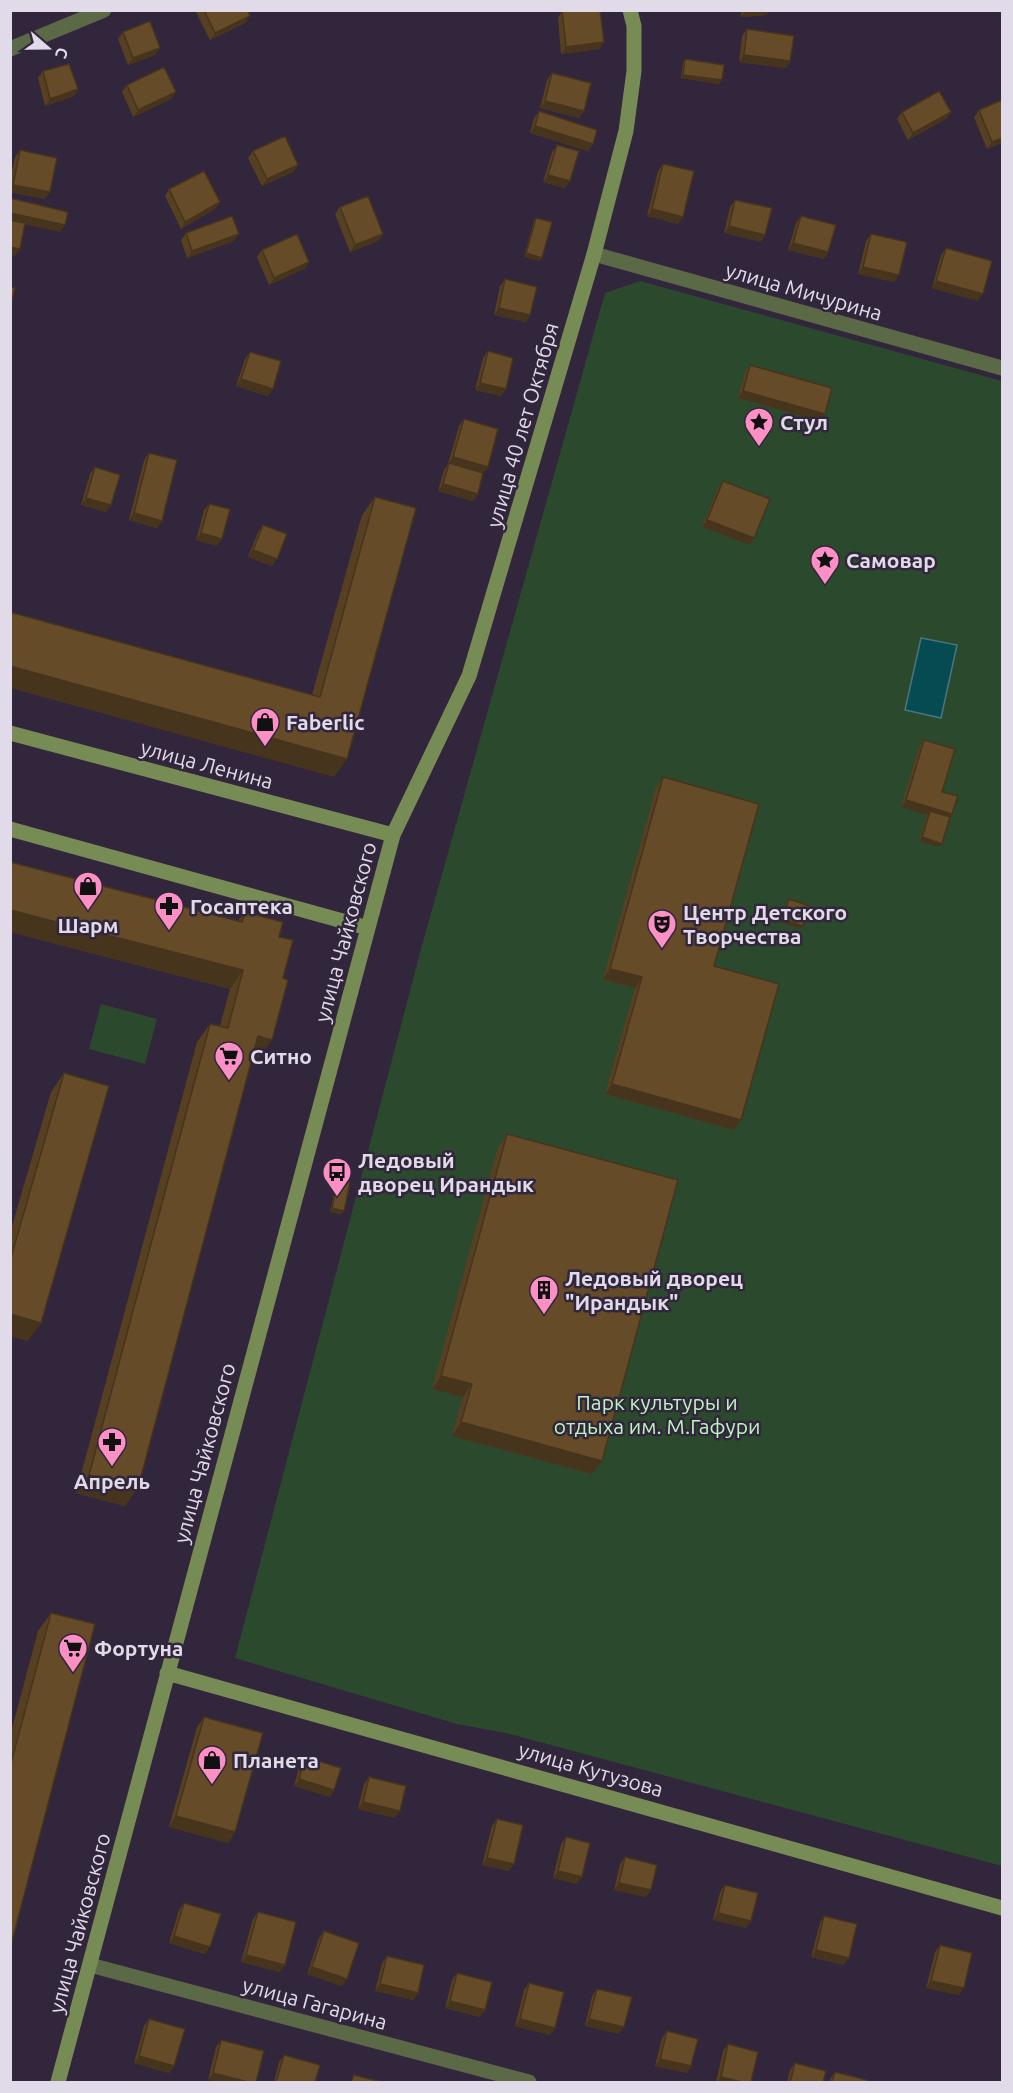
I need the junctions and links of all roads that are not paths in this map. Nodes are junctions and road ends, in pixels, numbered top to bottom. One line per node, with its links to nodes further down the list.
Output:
1 (104, 10): 3 (street)
2 (630, 10): 4 (main road, улица 40 лет Октября)
3 (10, 50)
4 (594, 254): 5 (street, улица Мичурина); 8 (main road, улица 40 лет Октября)
5 (1002, 368)
6 (10, 733): 8 (main road, улица Ленина)
7 (10, 829): 9 (main road)
8 (393, 835): 9 (main road, улица Чайковского)
9 (368, 928): 10 (main road, улица Чайковского)
10 (167, 1673): 11 (main road, улица Кутузова); 12 (main road, улица Чайковского)
11 (1002, 1908)
12 (90, 1965): 13 (main road, улица Чайковского); 14 (street, улица Гагарина)
13 (58, 2082)
14 (530, 2082)

